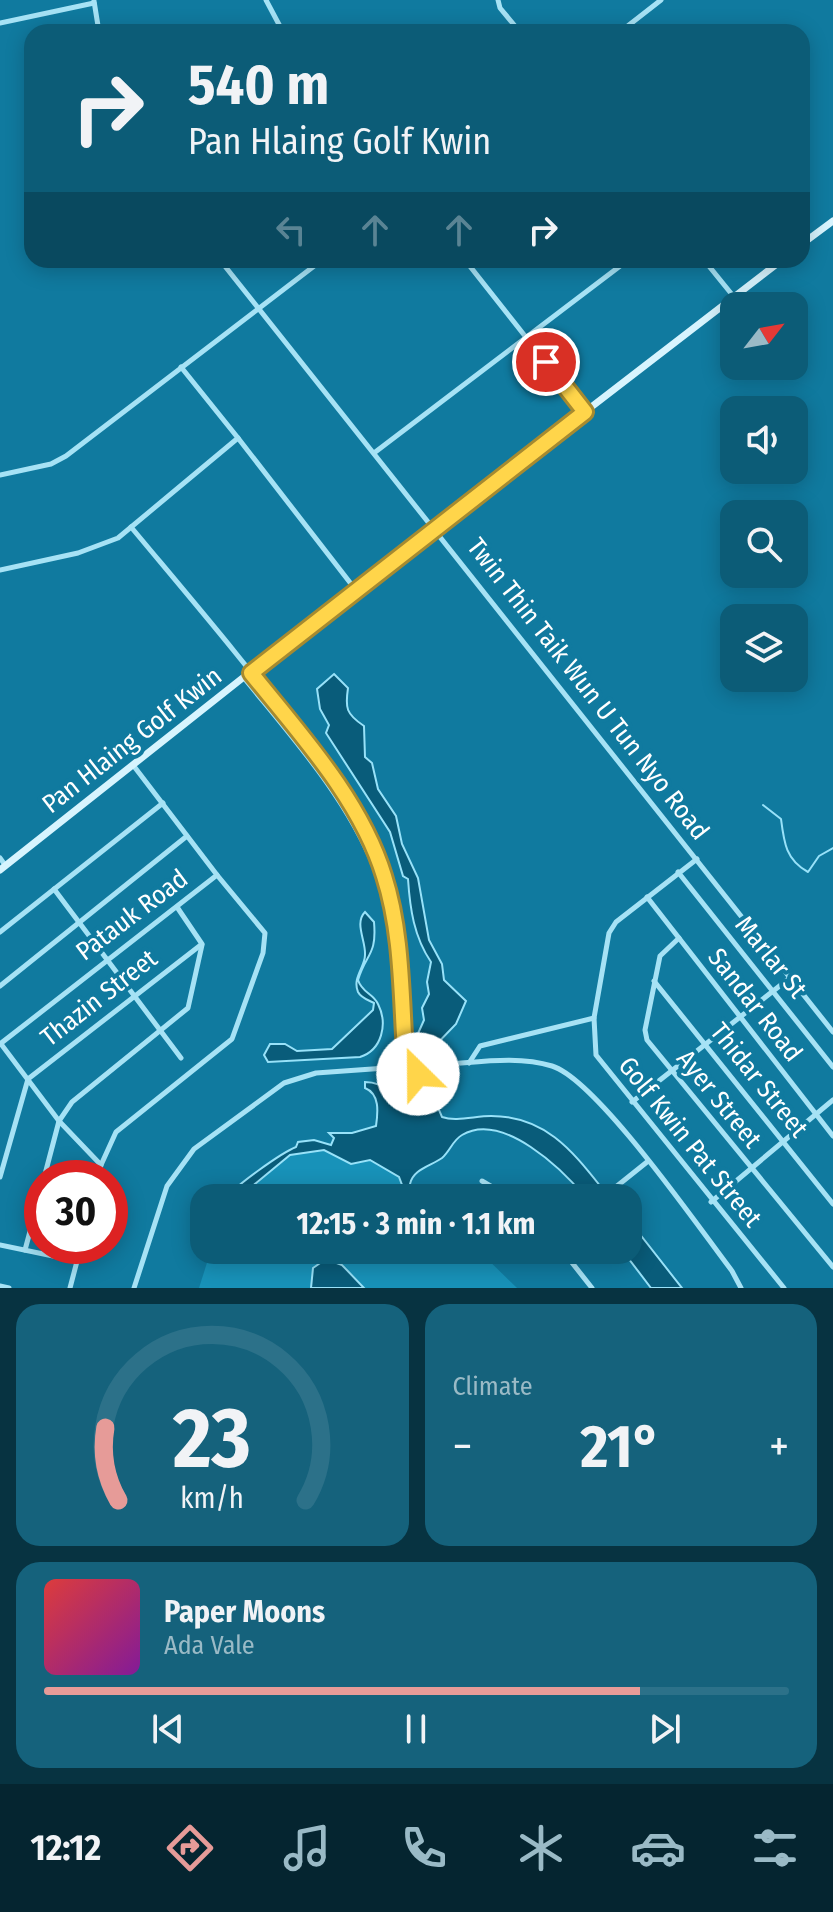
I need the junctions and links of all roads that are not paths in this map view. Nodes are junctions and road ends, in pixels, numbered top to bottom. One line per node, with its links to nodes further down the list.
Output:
1 (266, 0): 7 (street)
2 (498, 0): 8 (street)
3 (661, 0): 9 (street)
4 (94, 1): 5 (street); 6 (street)
5 (0, 23)
6 (98, 24)
7 (279, 24)
8 (513, 24)
9 (630, 24)
10 (833, 221): 11 (street)
11 (810, 238)
12 (226, 268): 20 (street, Twin Thin Taik Wun U Tun Nyo Road)
13 (311, 268): 20 (street)
14 (471, 268): 22 (street)
15 (618, 268): 22 (street)
16 (710, 268): 18 (street)
17 (772, 268): 19 (street, Pan Hlaing Golf Kwin)
18 (730, 292)
19 (740, 292)
20 (258, 307): 23 (street); 26 (street, Twin Thin Taik Wun U Tun Nyo Road)
21 (720, 308): 24 (street, Pan Hlaing Golf Kwin)
22 (526, 338): 24 (street); 26 (street)
23 (181, 367): 25 (street); 27 (street)
24 (585, 412): 29 (street, Pan Hlaing Golf Kwin)
25 (238, 438): 28 (street); 31 (street)
26 (374, 453): 29 (street, Twin Thin Taik Wun U Tun Nyo Road)
27 (0, 475)
28 (131, 527): 30 (street); 32 (street)
29 (436, 528): 31 (street, Pan Hlaing Golf Kwin); 36 (street, Twin Thin Taik Wun U Tun Nyo Road)
30 (0, 570)
31 (355, 589): 32 (street, Pan Hlaing Golf Kwin)
32 (248, 675): 33 (street, Pan Hlaing Golf Kwin); 59 (street)
33 (133, 765): 34 (street, Patauk Road); 37 (street, Pan Hlaing Golf Kwin)
34 (163, 803): 35 (street, Patauk Road); 40 (street)
35 (187, 836): 39 (street, Patauk Road); 43 (street)
36 (697, 859): 38 (street, Golf Kwin Pat Street); 48 (street, Twin Thin Taik Wun U Tun Nyo Road)
37 (2, 864)
38 (678, 872): 41 (street, Golf Kwin Pat Street); 51 (street, Marlar St)
39 (217, 875): 42 (street, Patauk Road); 76 (street)
40 (54, 889): 43 (street); 44 (street)
41 (647, 897): 45 (street, Sandar Road); 53 (street, Golf Kwin Pat Street)
42 (176, 906): 46 (street); 47 (street, Patauk Road)
43 (78, 924): 47 (street); 50 (street)
44 (0, 932)
45 (679, 938): 49 (street, Ayer Street); 54 (street, Sandar Road)
46 (202, 944): 52 (street, Thazin Street); 55 (street)
47 (106, 960): 52 (street); 57 (street, Patauk Road)
48 (791, 977): 51 (street); 56 (street, Twin Thin Taik Wun U Tun Nyo Road)
49 (654, 981): 58 (street, Thidar Street); 65 (street, Ayer Street)
50 (0, 986)
51 (773, 991): 54 (street); 63 (street, Marlar St)
52 (132, 996): 55 (street); 66 (street, Thazin Street)
53 (594, 1018): 61 (street); 68 (street, Golf Kwin Pat Street)
54 (739, 1018): 58 (street); 69 (street, Sandar Road)
55 (160, 1031): 60 (street); 70 (street)
56 (833, 1032)
57 (0, 1044): 66 (street)
58 (704, 1045): 65 (street); 72 (street, Thidar Street)
59 (402, 1051): 62 (street); 64 (street)
60 (181, 1058)
61 (469, 1063): 62 (street); 77 (street)
62 (419, 1065): 64 (street)
63 (833, 1067)
64 (386, 1068): 93 (street)
65 (671, 1072): 68 (street); 78 (street, Ayer Street)
66 (28, 1079): 70 (street); 73 (street, Thazin Street)
67 (833, 1100): 69 (street)
68 (632, 1102): 83 (street, Golf Kwin Pat Street)
69 (815, 1115): 71 (street, Sandar Road); 72 (street)
70 (59, 1121): 74 (street); 75 (street)
71 (833, 1136)
72 (784, 1141): 78 (street); 84 (street, Thidar Street)
73 (3, 1153): 79 (street, Thazin Street)
74 (49, 1160)
75 (96, 1160)
76 (103, 1160)
77 (647, 1162): 82 (street); 95 (street)
78 (750, 1170): 83 (street); 89 (street, Ayer Street)
79 (0, 1177)
80 (482, 1181): 81 (street)
81 (487, 1184)
82 (620, 1184)
83 (711, 1202): 96 (street, Golf Kwin Pat Street)
84 (833, 1204)
85 (0, 1245): 86 (street)
86 (24, 1250)
87 (76, 1264): 92 (street)
88 (573, 1264): 94 (street)
89 (832, 1266)
90 (0, 1286): 91 (street)
91 (9, 1288)
92 (70, 1288)
93 (134, 1288)
94 (592, 1288)
95 (741, 1288)
96 (784, 1288)

